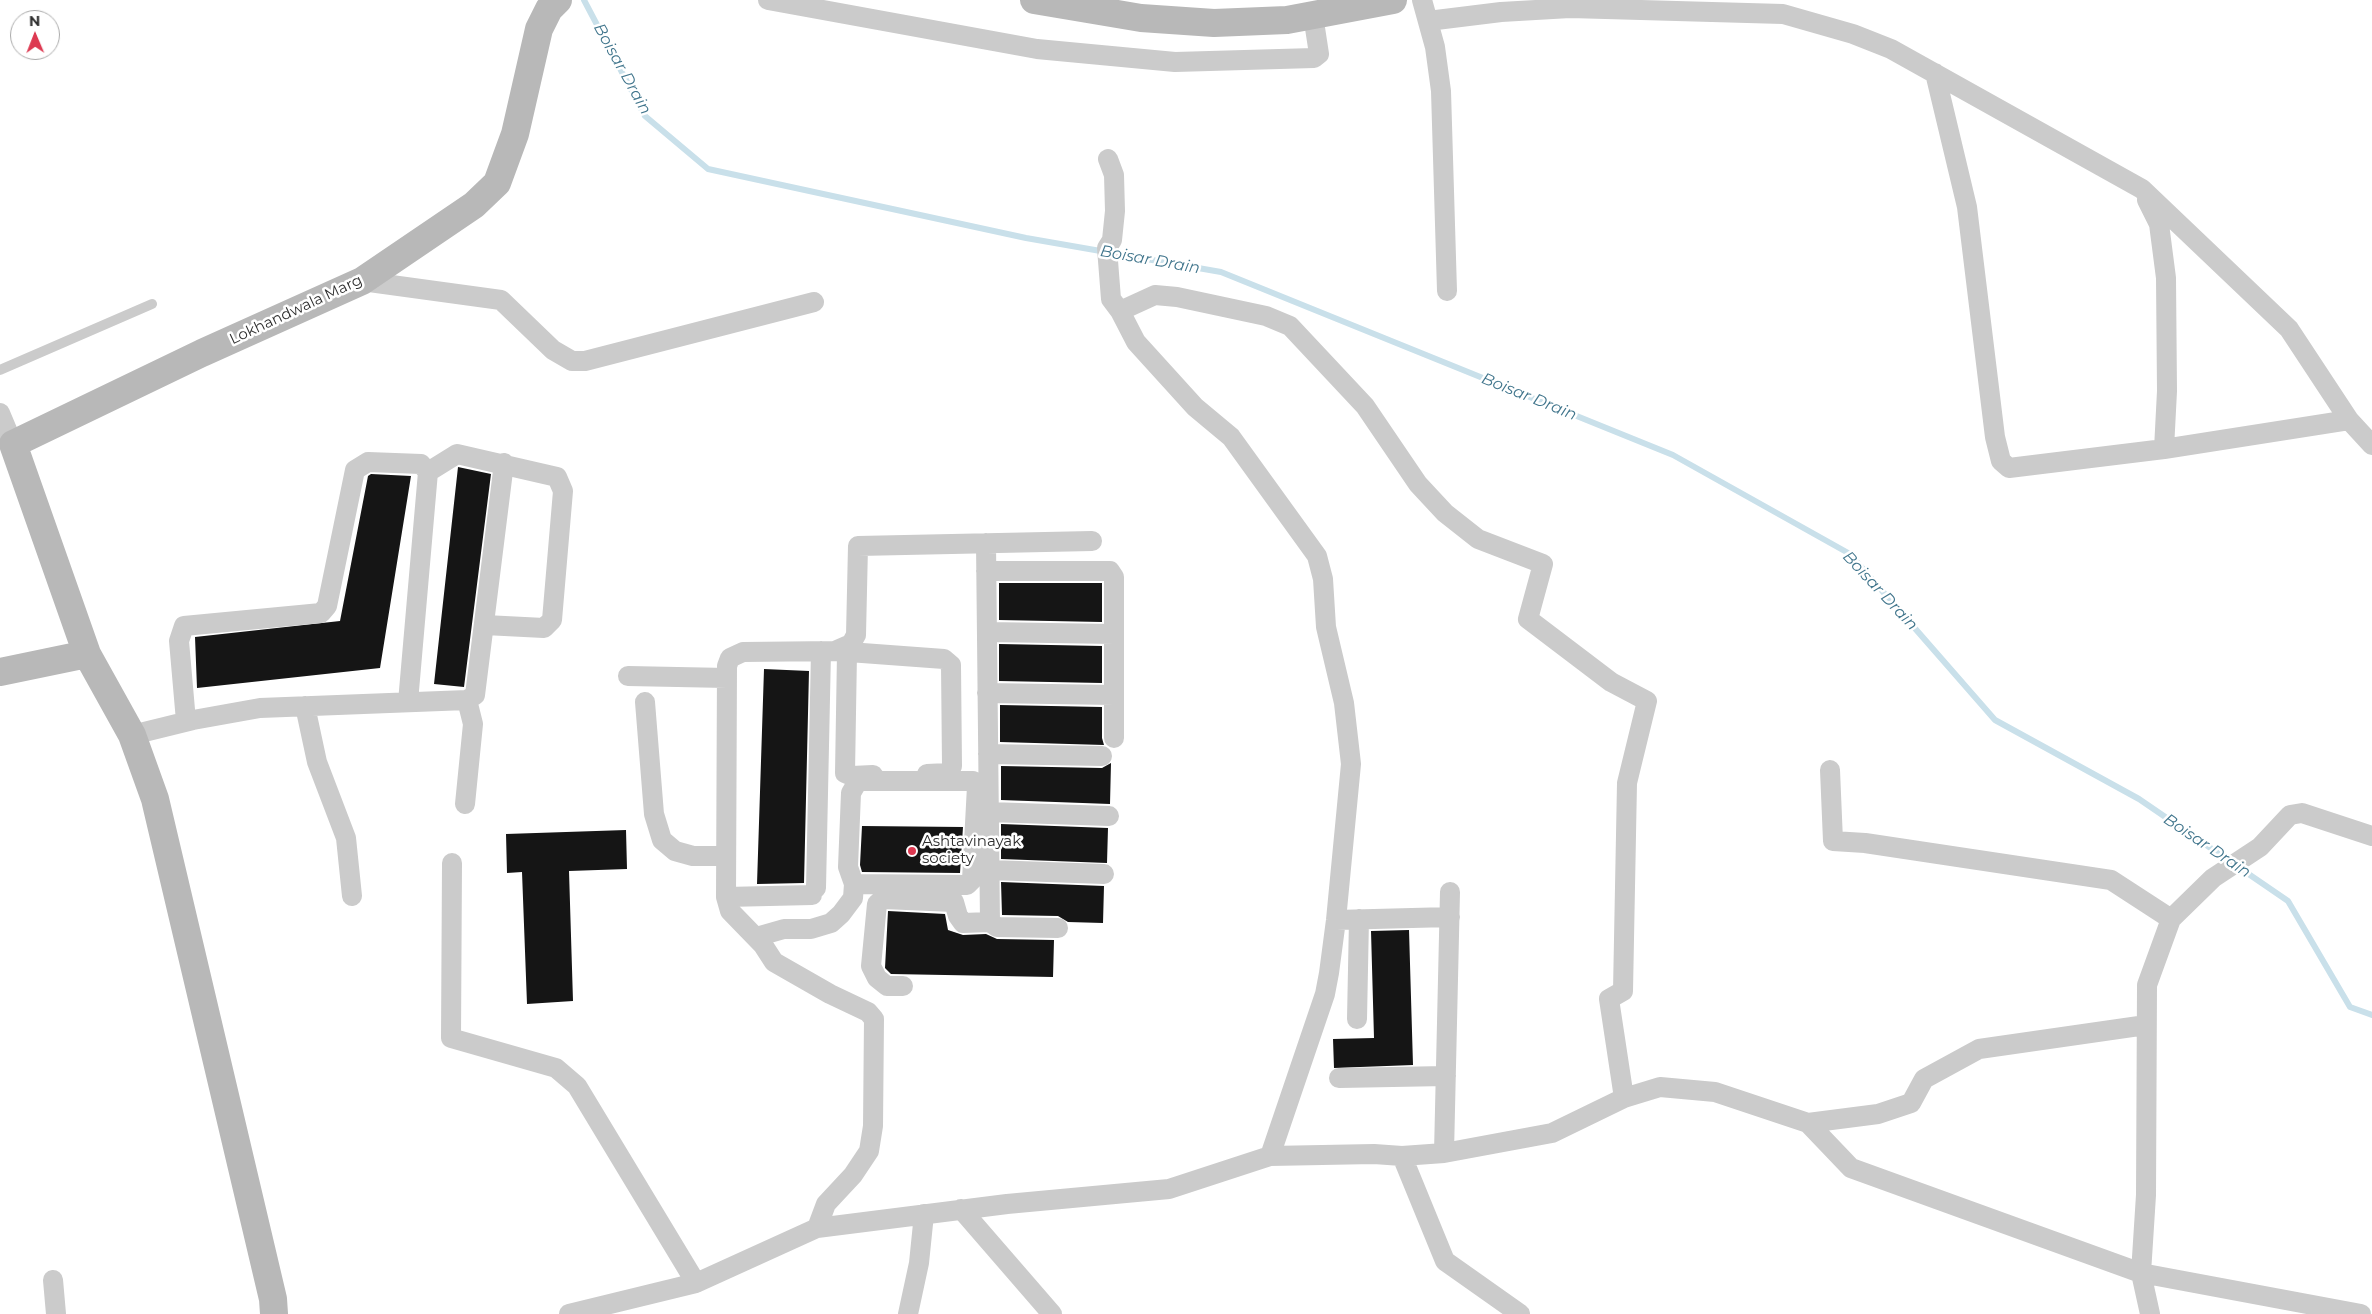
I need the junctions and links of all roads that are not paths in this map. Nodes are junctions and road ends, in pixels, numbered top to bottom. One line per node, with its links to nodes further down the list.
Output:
1 (558, 0): 11 (street, Lokhandwala Marg)
2 (768, 0): 6 (street)
3 (1034, 0): 6 (street)
4 (1393, 0): 6 (street)
5 (1422, 0): 7 (street)
6 (1313, 15)
7 (1428, 20): 8 (street); 12 (street)
8 (1934, 73): 10 (street); 21 (street)
9 (1108, 159): 15 (street)
10 (2142, 189): 18 (street); 21 (street)
11 (362, 281): 13 (street); 19 (street, Lokhandwala Marg)
12 (1447, 291)
13 (814, 302)
14 (152, 304): 16 (lane)
15 (1116, 305): 64 (street); 75 (street)
16 (0, 370)
17 (0, 412): 19 (street)
18 (2349, 420): 20 (street); 21 (street)
19 (13, 444): 31 (street)
20 (2372, 445)
21 (2164, 449)
22 (504, 463): 23 (street); 27 (street); 27 (street)
23 (428, 472): 38 (street); 41 (street)
24 (1092, 541): 25 (street)
25 (986, 543): 26 (street); 30 (street)
26 (986, 571): 28 (street); 29 (street)
27 (484, 625): 37 (street)
28 (986, 632): 29 (street); 35 (street)
29 (1114, 634): 36 (street)
30 (834, 652): 30 (street); 34 (street); 58 (street)
31 (87, 654): 32 (street); 42 (street)
32 (0, 672)
33 (628, 676): 34 (street)
34 (727, 678): 51 (street)
35 (987, 693): 36 (street); 44 (street)
36 (1114, 695): 43 (street)
37 (468, 700): 38 (street); 47 (street)
38 (408, 702): 40 (street)
39 (645, 702): 51 (street)
40 (305, 706): 41 (street); 57 (street)
41 (186, 721): 42 (street)
42 (132, 735): 87 (street)
43 (1114, 738)
44 (988, 754): 45 (street); 48 (street)
45 (1102, 756)
46 (1830, 770): 63 (street)
47 (465, 804)
48 (989, 812): 49 (street); 53 (street)
49 (1108, 816)
50 (2372, 836): 63 (street)
51 (726, 856): 58 (street)
52 (452, 863): 85 (street)
53 (990, 870): 54 (street); 65 (street)
54 (1104, 874)
55 (854, 884): 55 (street); 60 (street)
56 (1450, 892): 61 (street)
57 (352, 896)
58 (726, 897): 67 (street)
59 (877, 904): 60 (street); 65 (street); 70 (street)
60 (848, 905): 67 (street)
61 (1450, 917): 62 (street); 73 (street)
62 (1360, 919): 64 (street); 68 (street)
63 (2171, 919): 72 (street)
64 (1336, 920): 69 (street)
65 (990, 922): 66 (street)
66 (1058, 928)
67 (756, 937): 82 (street)
68 (1358, 972): 69 (street); 71 (street)
69 (1328, 973): 78 (street)
70 (903, 986)
71 (1357, 1020)
72 (2146, 1025): 76 (street); 83 (street)
73 (1446, 1076): 74 (street); 77 (street)
74 (1339, 1078)
75 (1624, 1098): 76 (street); 77 (street)
76 (1808, 1123): 83 (street)
77 (1444, 1153): 79 (street)
78 (1270, 1156): 79 (street); 80 (street)
79 (1402, 1156): 91 (street)
80 (962, 1210): 81 (street); 90 (street)
81 (924, 1214): 82 (street); 89 (street)
82 (817, 1228): 85 (street)
83 (2141, 1273): 92 (street); 93 (street)
84 (53, 1280): 86 (street)
85 (696, 1283): 88 (street)
86 (56, 1314)
87 (274, 1314)
88 (569, 1314)
89 (908, 1314)
90 (1052, 1314)
91 (1520, 1314)
92 (2150, 1314)
93 (2361, 1314)

